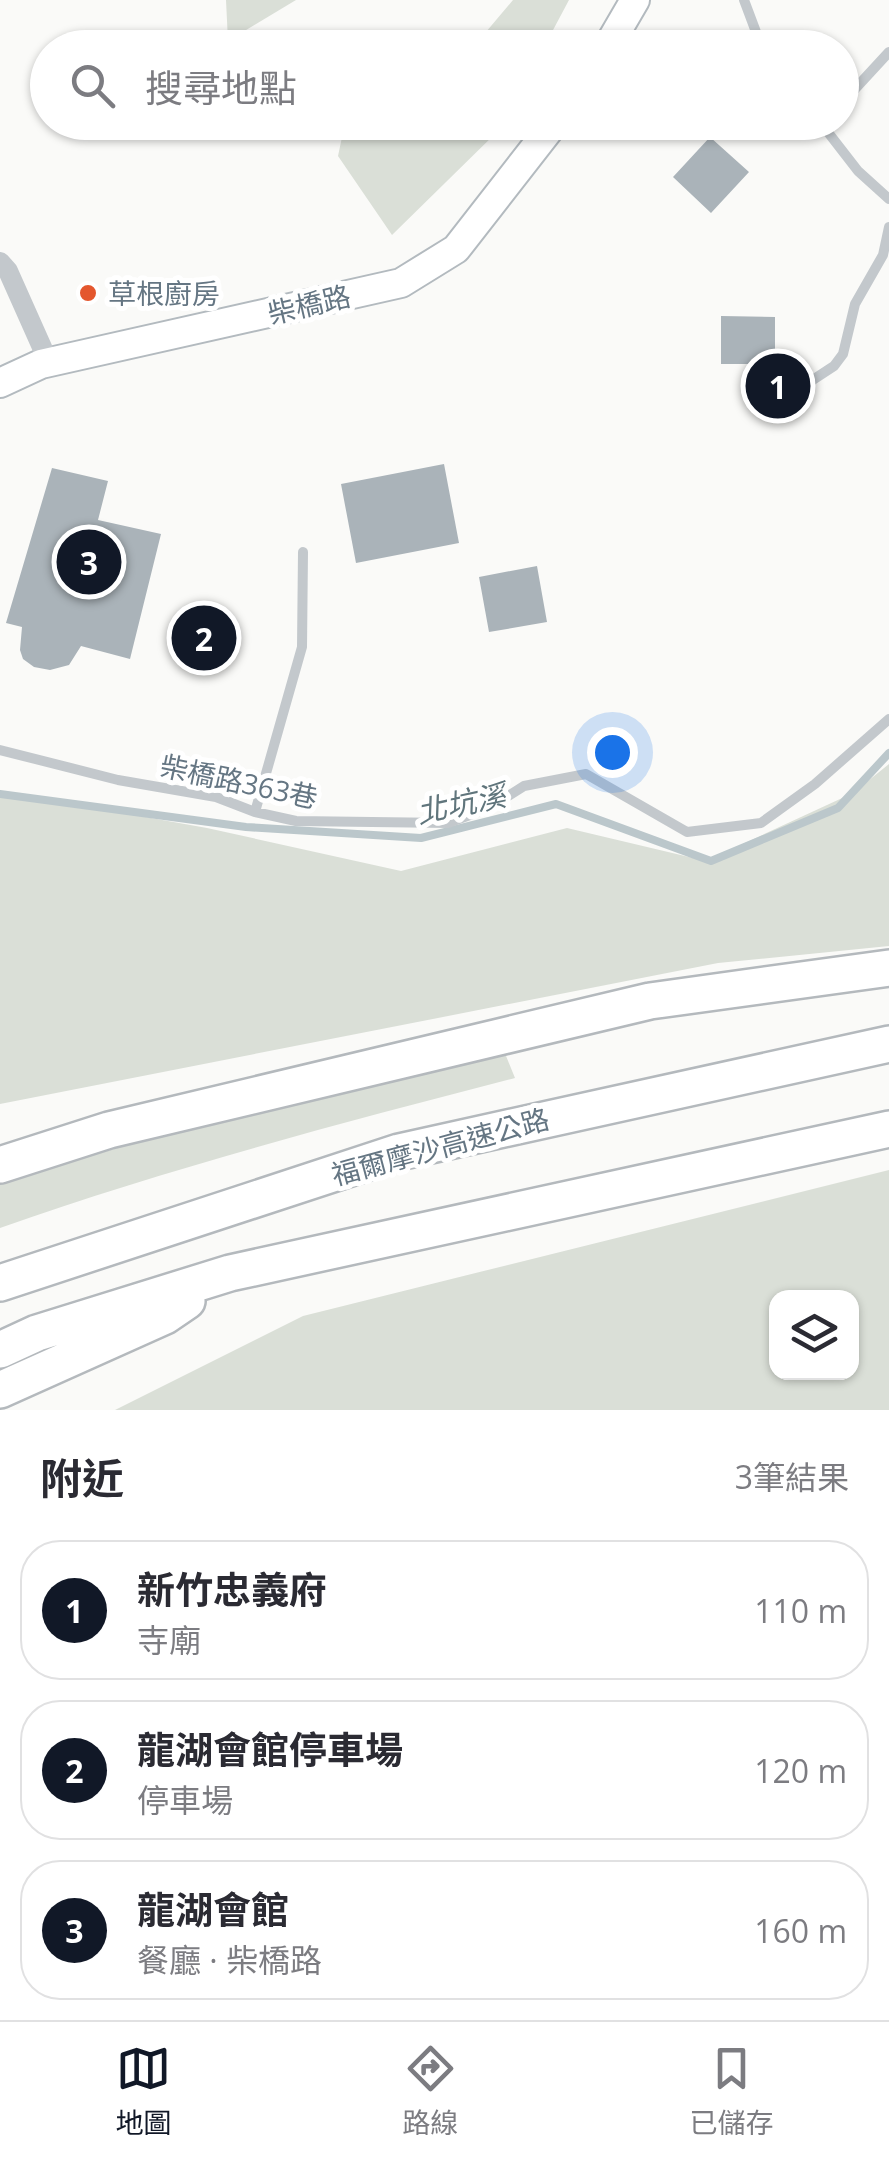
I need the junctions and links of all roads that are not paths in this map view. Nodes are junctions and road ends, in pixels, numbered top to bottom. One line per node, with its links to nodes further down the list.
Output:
1 (635, 0): 3 (main road)
2 (744, 0): 4 (lane)
3 (618, 30)
4 (755, 30)
5 (889, 52): 6 (lane)
6 (859, 85)
7 (542, 140): 12 (main road, 柴橋路)
8 (835, 140): 9 (lane)
9 (889, 199)
10 (889, 227): 14 (lane)
11 (0, 262): 12 (street)
12 (49, 363): 13 (main road, 柴橋路)
13 (0, 382)
14 (805, 385)
15 (303, 552): 18 (lane)
16 (889, 718): 18 (lane, 柴橋路363巷)
17 (0, 750): 18 (lane, 柴橋路363巷)
18 (255, 812)
19 (889, 968): 22 (highway)
20 (889, 1044): 24 (highway, 福爾摩沙高速公路)
21 (889, 1129): 23 (highway)
22 (0, 1165)
23 (230, 1274): 25 (highway); 26 (highway)
24 (0, 1283)
25 (0, 1350)
26 (0, 1390)

